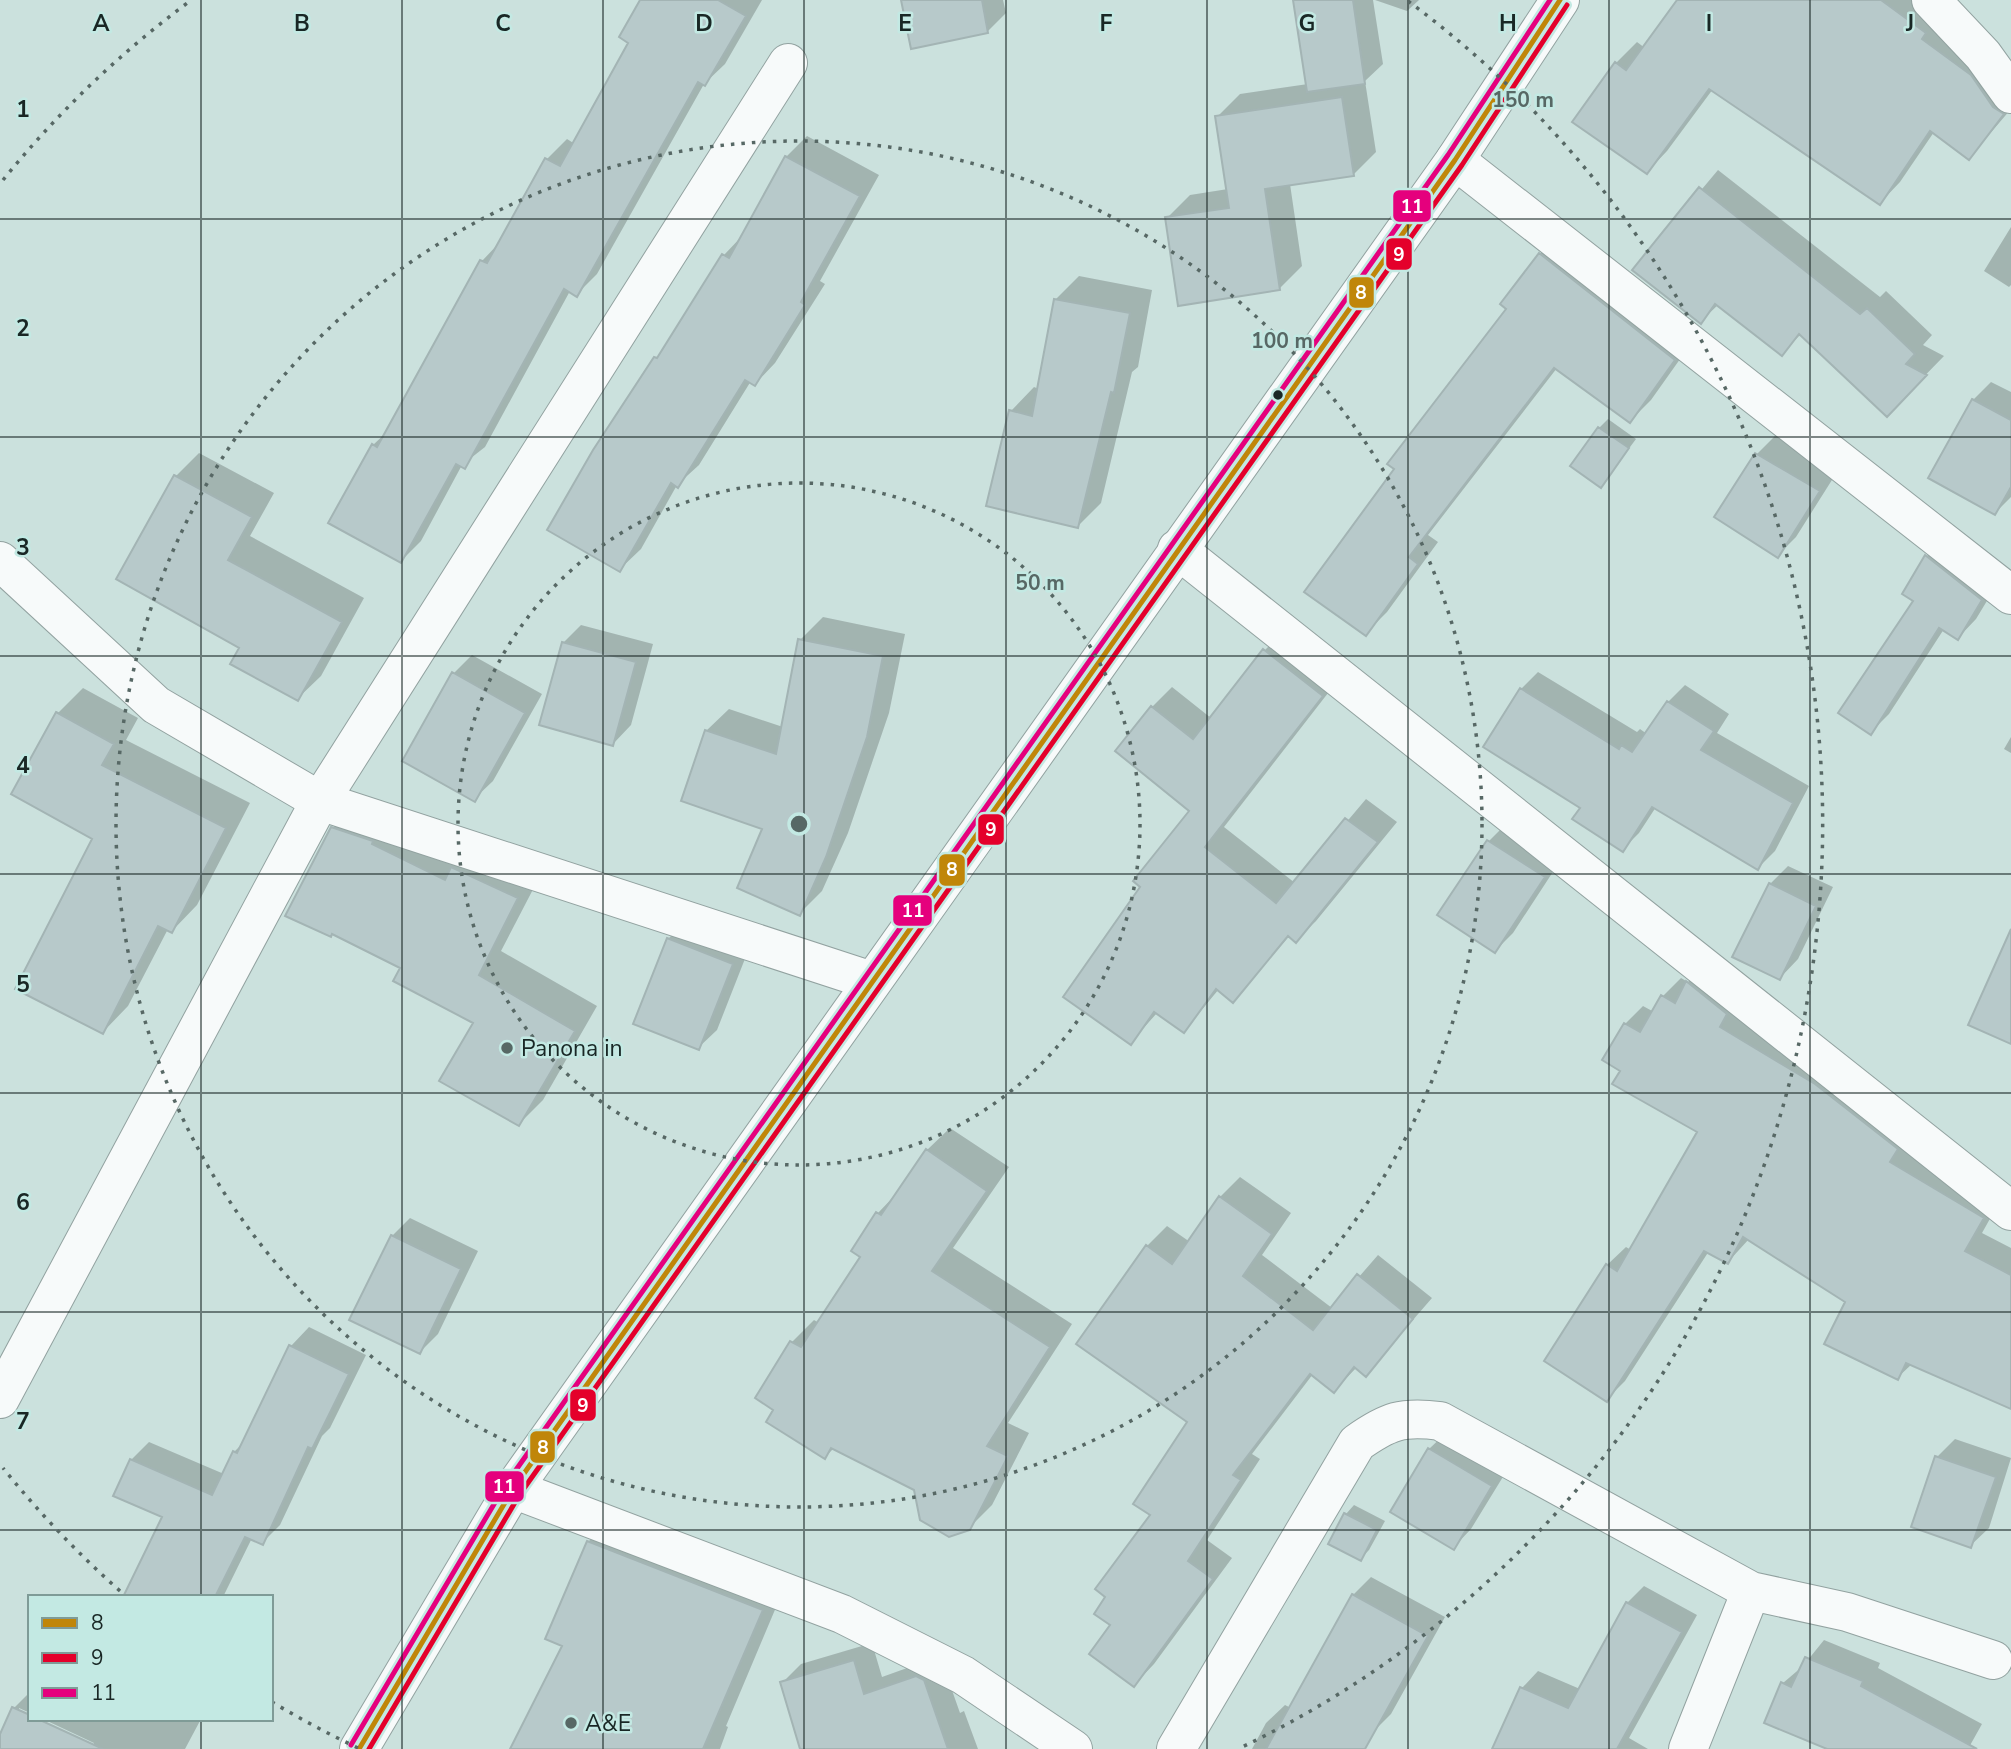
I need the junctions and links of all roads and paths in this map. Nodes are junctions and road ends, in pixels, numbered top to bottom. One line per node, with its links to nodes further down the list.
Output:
1 (1560, 0): 5 (street)
2 (1931, 0): 4 (street)
3 (788, 63): 9 (street)
4 (2011, 94)
5 (1455, 160): 6 (street); 8 (street)
6 (1178, 549): 10 (street); 11 (street)
7 (0, 561): 9 (street)
8 (2011, 595)
9 (320, 802): 10 (street); 12 (street)
10 (872, 981): 13 (street)
11 (2011, 1211)
12 (0, 1399)
13 (513, 1489): 16 (street); 17 (street)
14 (1751, 1591): 15 (street); 18 (street); 19 (street)
15 (1993, 1660)
16 (359, 1749)
17 (1073, 1749)
18 (1176, 1749)
19 (1688, 1749)

